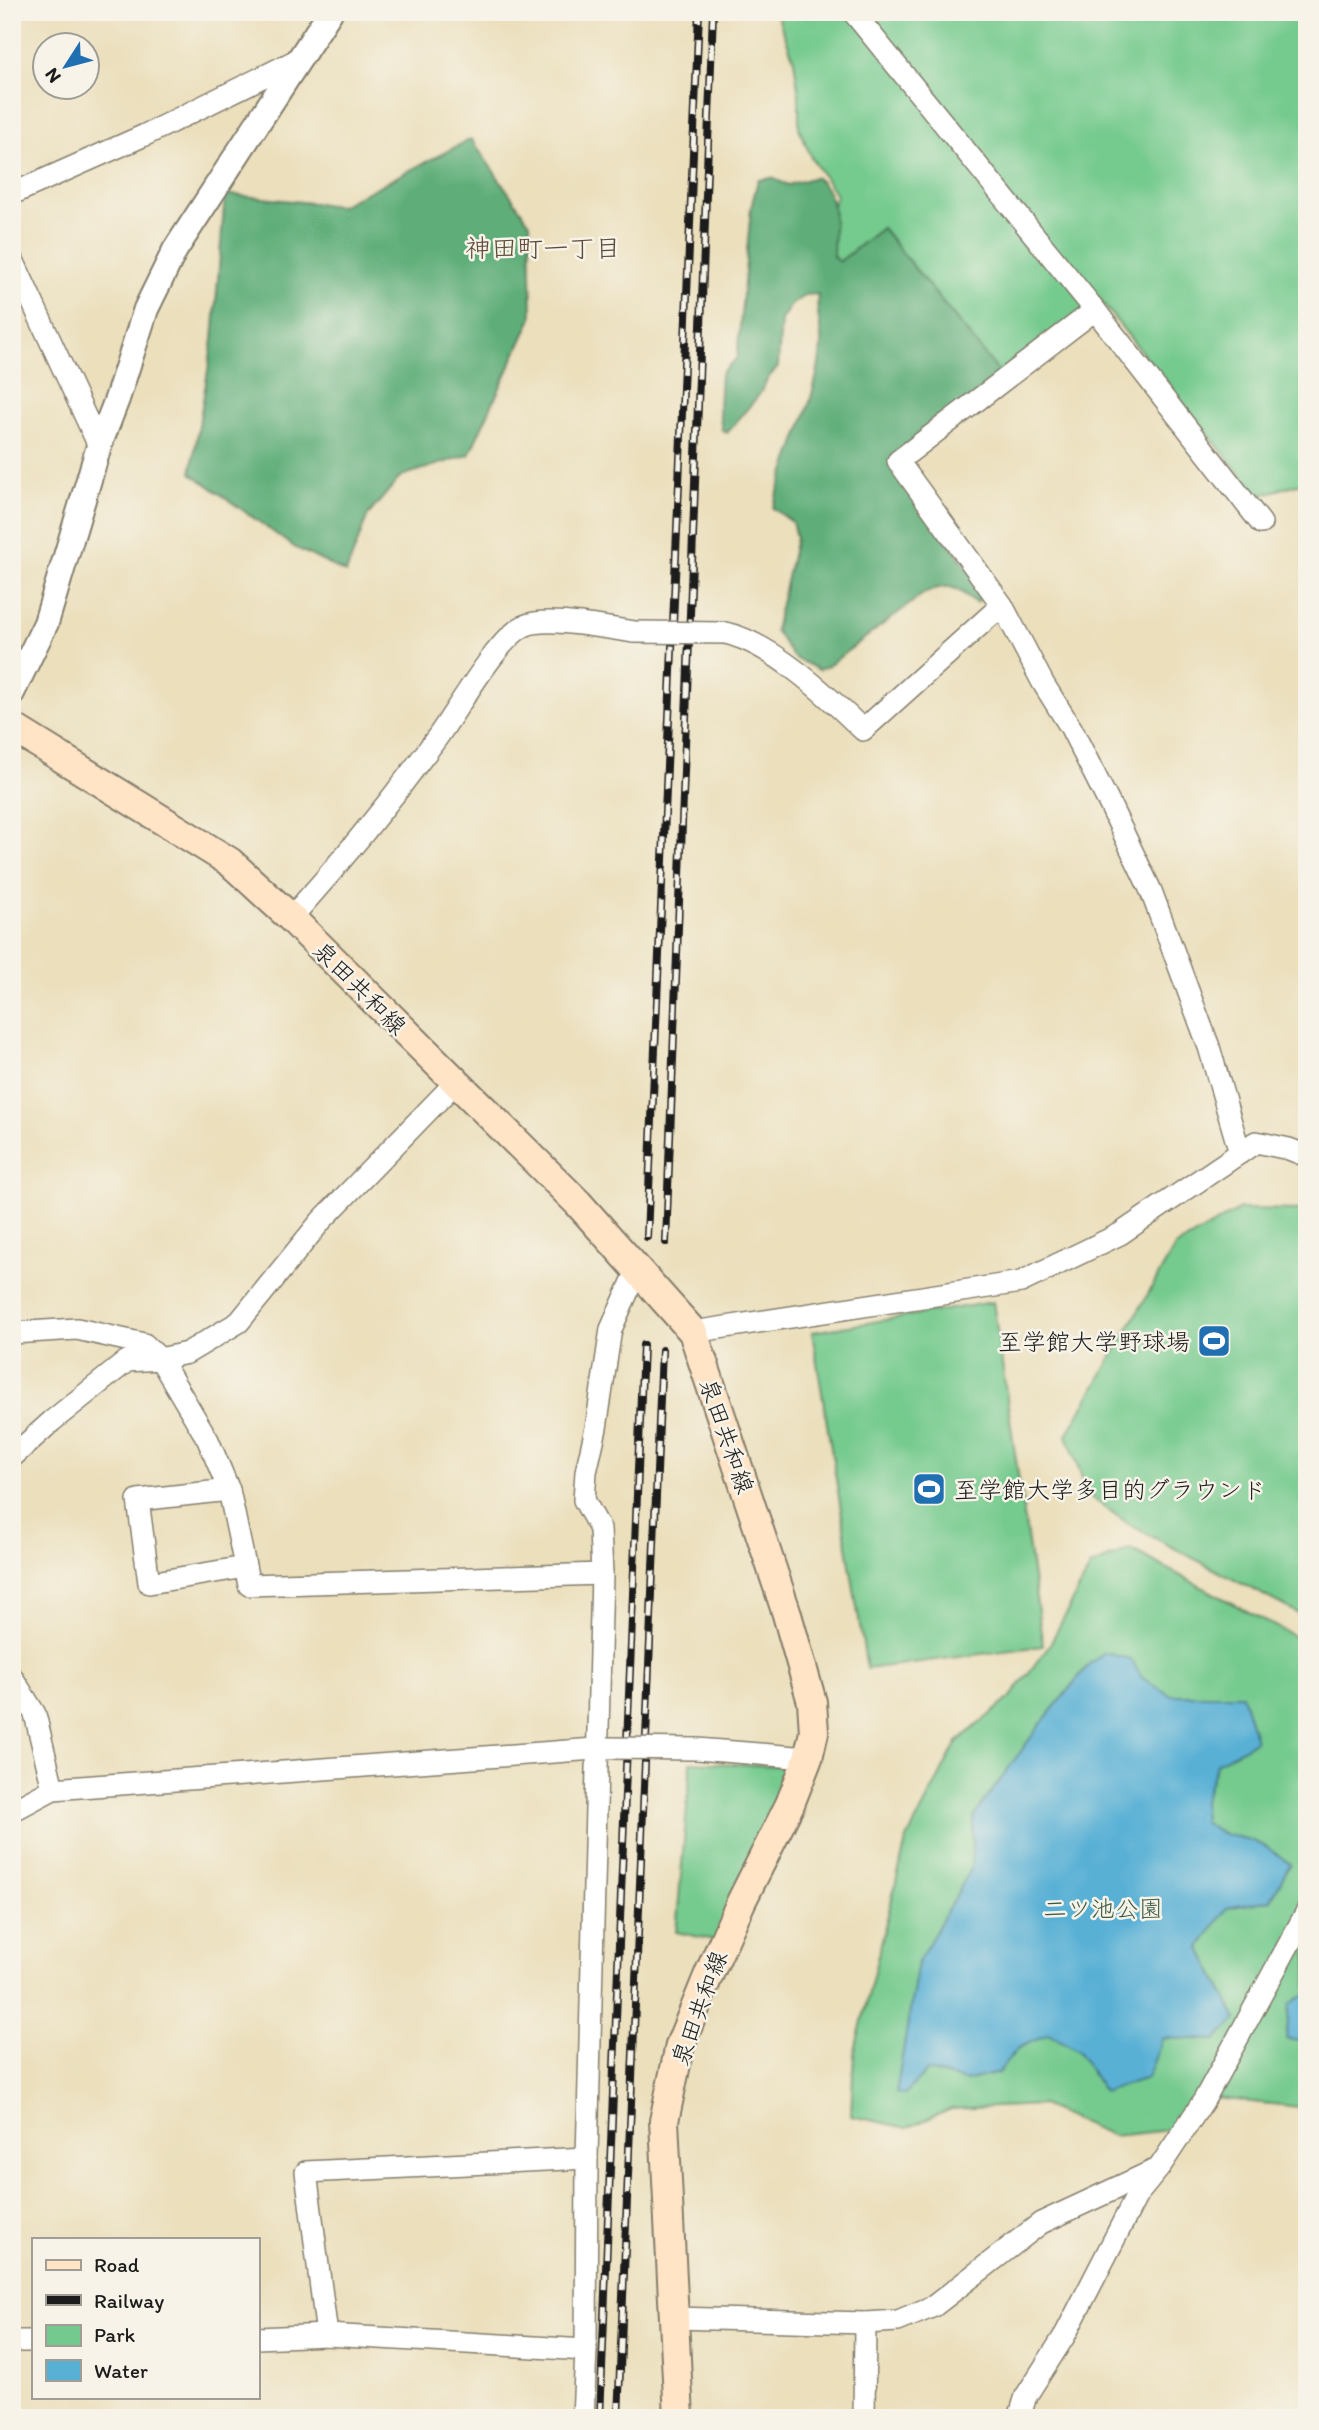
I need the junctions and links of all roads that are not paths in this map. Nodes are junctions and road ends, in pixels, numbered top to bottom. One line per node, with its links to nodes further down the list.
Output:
1 (330, 12): 3 (street)
2 (853, 12): 6 (street)
3 (301, 58): 4 (street); 7 (street)
4 (12, 194)
5 (12, 258): 7 (street)
6 (1095, 310): 8 (street); 9 (street)
7 (99, 446): 10 (street)
8 (1261, 523)
9 (1002, 606): 12 (street, bridge); 14 (street)
10 (12, 693)
11 (12, 727): 12 (main road, 泉田共和線)
12 (291, 918): 13 (main road, 泉田共和線)
13 (455, 1083): 16 (main road, 泉田共和線); 19 (street)
14 (1240, 1153): 15 (street); 17 (street)
15 (1307, 1156)
16 (637, 1271): 17 (main road, 泉田共和線); 23 (street)
17 (692, 1332): 26 (main road, 泉田共和線)
18 (12, 1333): 19 (street)
19 (160, 1359): 20 (street); 21 (street)
20 (12, 1457)
21 (229, 1490): 22 (street); 22 (street)
22 (245, 1567): 23 (street)
23 (602, 1574): 25 (street)
24 (12, 1677): 27 (street)
25 (603, 1748): 26 (street, bridge); 27 (street); 30 (street)
26 (808, 1758): 32 (main road, 泉田共和線)
27 (53, 1789): 28 (street)
28 (12, 1811)
29 (1307, 1911): 31 (street)
30 (587, 2158): 34 (street); 38 (street)
31 (1159, 2168): 33 (street); 42 (street)
32 (673, 2318): 33 (street); 40 (main road, 泉田共和線)
33 (865, 2323): 41 (street)
34 (327, 2335): 35 (street); 38 (street)
35 (259, 2338)
36 (12, 2341): 37 (street)
37 (32, 2342)
38 (586, 2350): 39 (street)
39 (583, 2418)
40 (679, 2418)
41 (864, 2418)
42 (1019, 2418)

